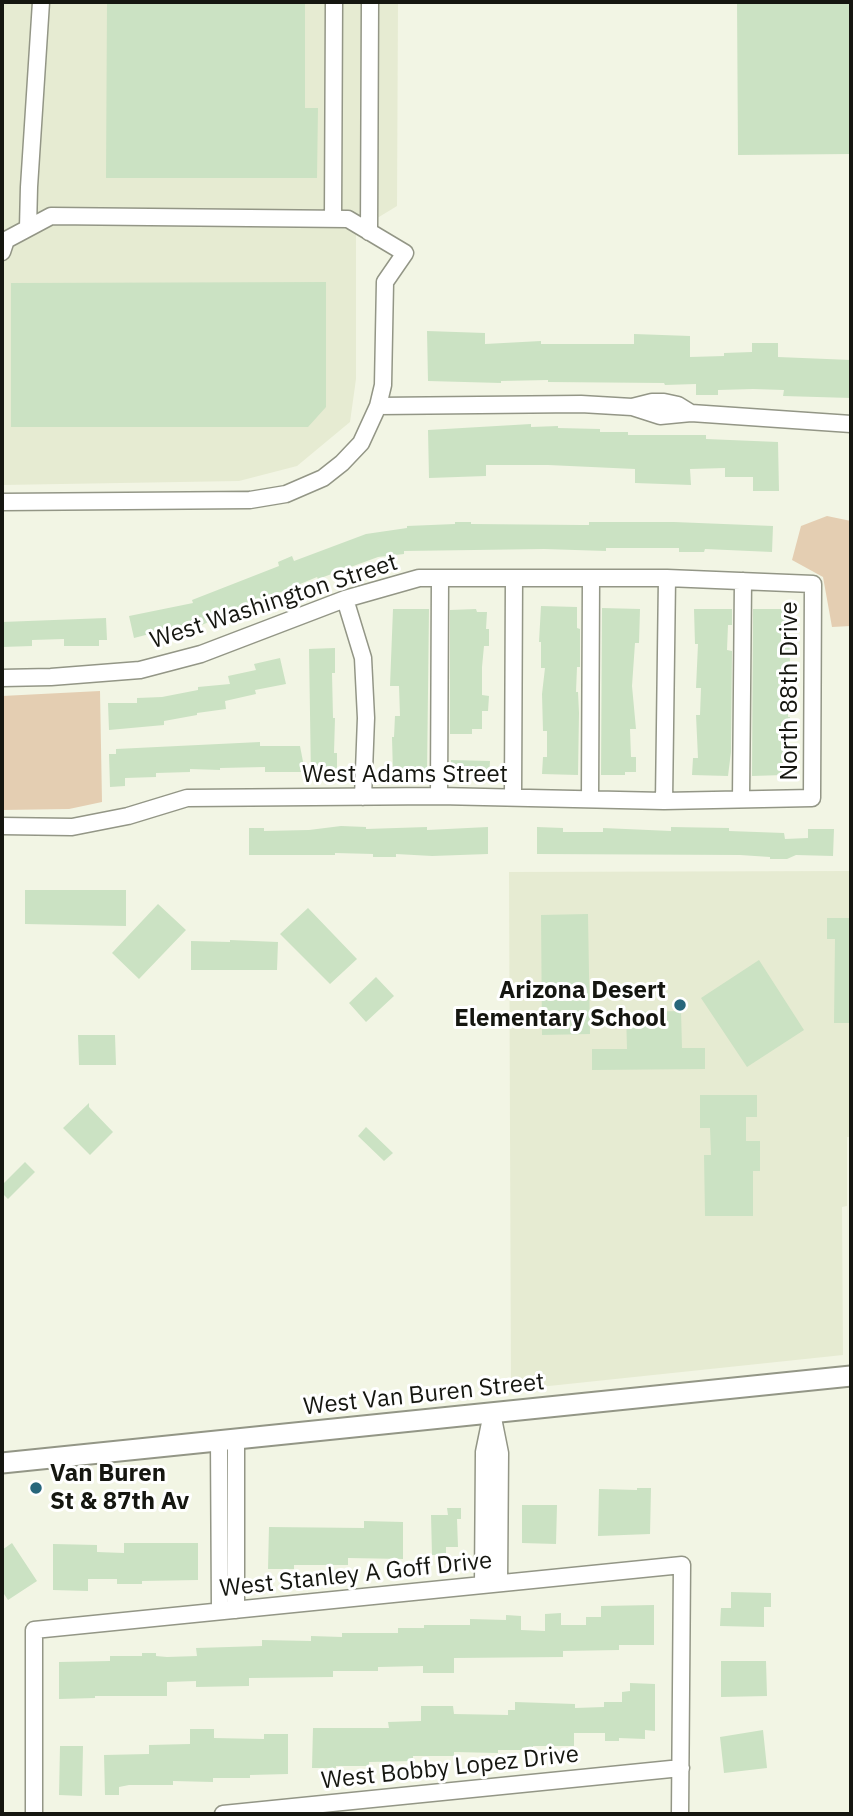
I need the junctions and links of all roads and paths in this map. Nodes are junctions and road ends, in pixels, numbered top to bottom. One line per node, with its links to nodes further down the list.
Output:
1 (41, 2): 5 (street)
2 (334, 2): 4 (street)
3 (370, 2): 6 (street)
4 (333, 219): 5 (street); 6 (street)
5 (28, 228): 7 (street)
6 (369, 232): 8 (street)
7 (2, 252)
8 (378, 406): 9 (street); 10 (street)
9 (851, 424)
10 (2, 502)
11 (440, 578): 12 (street, West Washington Street); 17 (street, West Washington Street); 19 (street)
12 (514, 578): 14 (street, West Washington Street); 21 (street)
13 (667, 578): 14 (street, West Washington Street); 15 (street, West Washington Street); 25 (street)
14 (591, 579): 23 (street)
15 (744, 581): 16 (street, West Washington Street); 24 (street)
16 (813, 584): 22 (street, North 88th Drive)
17 (345, 599): 18 (street, West Washington Street); 20 (street)
18 (2, 678)
19 (439, 796): 20 (street, West Adams Street); 21 (street, West Adams Street)
20 (363, 797): 26 (street, West Adams Street)
21 (513, 797): 23 (street, West Adams Street)
22 (812, 798): 24 (street, West Adams Street)
23 (590, 799): 25 (street, West Adams Street)
24 (741, 799): 25 (street, West Adams Street)
25 (664, 801)
26 (2, 826)
27 (851, 1376): 28 (main road, West Van Buren Street)
28 (492, 1413): 29 (main road, West Van Buren Street); 31 (street)
29 (227, 1440): 30 (main road, West Van Buren Street); 32 (street)
30 (2, 1463)
31 (491, 1584): 32 (street, West Stanley A Goff Drive); 33 (street, West Stanley A Goff Drive)
32 (228, 1610): 34 (street, West Stanley A Goff Drive)
33 (681, 1768): 35 (street, West Bobby Lopez Drive); 36 (street)
34 (34, 1814)
35 (223, 1814)
36 (680, 1814)

